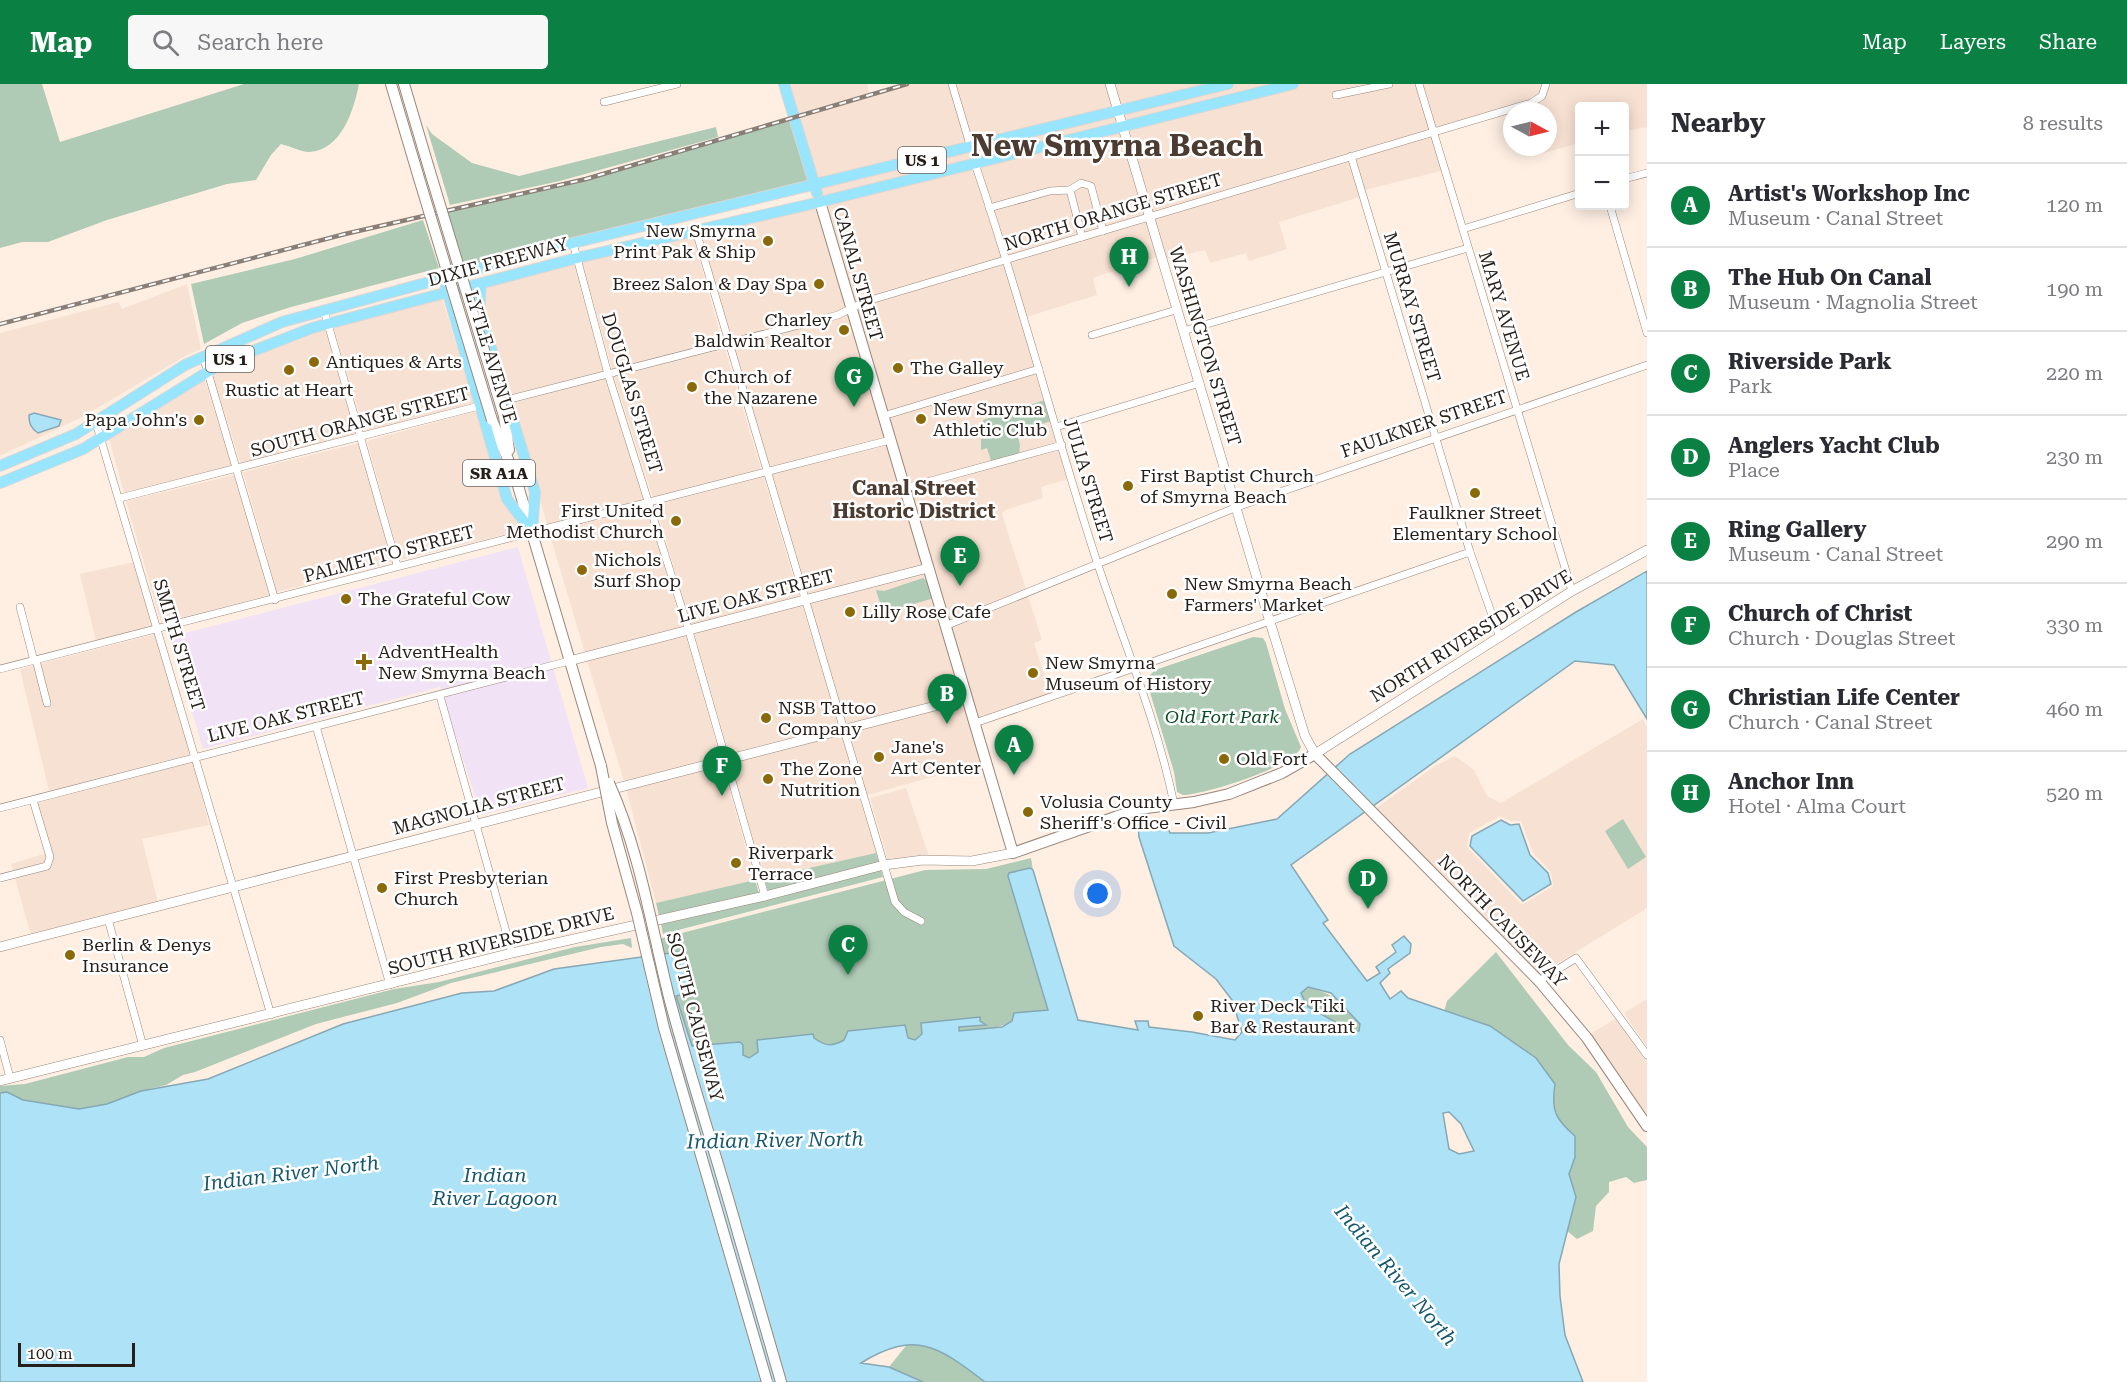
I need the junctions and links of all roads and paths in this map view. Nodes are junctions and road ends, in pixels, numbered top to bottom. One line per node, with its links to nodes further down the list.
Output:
1 (391, 84): 71 (main road, LYTLE AVENUE, bridge)
2 (404, 84): 71 (main road, LYTLE AVENUE, bridge)
3 (677, 84): 12 (street)
4 (784, 84): 25 (main road, CANAL STREET)
5 (952, 84): 19 (street)
6 (1110, 84): 15 (street, WASHINGTON STREET)
7 (1228, 84): 15 (main road, US 1)
8 (1293, 84): 16 (main road, US 1)
9 (1389, 84): 13 (street)
10 (1419, 84): 17 (street, MARY AVENUE)
11 (1546, 84): 17 (street, NORTH ORANGE STREET)
12 (656, 87): 14 (street)
13 (1336, 95)
14 (604, 102)
15 (1119, 112): 16 (street, WASHINGTON STREET); 18 (main road, DIXIE FREEWAY / US 1)
16 (1123, 127): 21 (main road, DIXIE FREEWAY / US 1); 31 (street, WASHINGTON STREET)
17 (1433, 132): 20 (street, NORTH ORANGE STREET); 32 (street, MARY AVENUE)
18 (1016, 137): 19 (main road, DIXIE FREEWAY / US 1); 21 (main road)
19 (971, 148): 22 (main road); 25 (main road, DIXIE FREEWAY / US 1)
20 (1351, 156): 31 (street, NORTH ORANGE STREET); 40 (street, MURRAY STREET)
21 (975, 164): 22 (main road, DIXIE FREEWAY / US 1); 29 (street, JULIA STREET)
22 (940, 172): 28 (main road, DIXIE FREEWAY / US 1)
23 (1647, 173): 24 (street)
24 (1629, 178)
25 (815, 187): 28 (main road, CANAL STREET); 36 (main road, DIXIE FREEWAY / US 1)
26 (1070, 190): 29 (street); 34 (street); 35 (street)
27 (1575, 195): 32 (street)
28 (820, 202): 33 (main road, DIXIE FREEWAY / US 1); 45 (main road, CANAL STREET)
29 (989, 208): 39 (street, JULIA STREET)
30 (1611, 210): 51 (street)
31 (1149, 217): 34 (street, NORTH ORANGE STREET); 48 (street, WASHINGTON STREET)
32 (1463, 229): 37 (street, MARY AVENUE)
33 (696, 231): 38 (main road, DIXIE FREEWAY / US 1); 53 (street)
34 (1103, 231): 35 (street, NORTH ORANGE STREET)
35 (1082, 237): 39 (street, NORTH ORANGE STREET)
36 (573, 243): 38 (street, DOUGLAS STREET); 41 (main road, DIXIE FREEWAY / US 1)
37 (1468, 248): 40 (street); 62 (street, MARY AVENUE)
38 (577, 258): 42 (main road, DIXIE FREEWAY / US 1); 58 (street, DOUGLAS STREET)
39 (1005, 261): 45 (street, NORTH ORANGE STREET); 56 (street, JULIA STREET)
40 (1385, 272): 50 (street); 66 (street, MURRAY STREET)
41 (449, 277): 43 (main road); 44 (main road); 46 (main road, DIXIE FREEWAY / US 1)
42 (481, 284): 43 (main road, DIXIE FREEWAY / US 1); 47 (main road, SR A1A)
43 (465, 288): 44 (main road, DIXIE FREEWAY / US 1); 47 (main road)
44 (445, 293): 49 (main road, DIXIE FREEWAY / US 1); 61 (main road, SR A1A)
45 (851, 308): 53 (street, SOUTH ORANGE STREET); 63 (main road, CANAL STREET)
46 (324, 310): 49 (street); 54 (main road, DIXIE FREEWAY / US 1)
47 (479, 310): 60 (main road, SR A1A)
48 (1176, 310): 50 (street, WASHINGTON STREET); 52 (street)
49 (328, 324): 57 (main road, DIXIE FREEWAY / US 1); 67 (street)
50 (1183, 331): 59 (street, WASHINGTON STREET)
51 (1647, 333)
52 (1092, 335)
53 (728, 344): 58 (street, SOUTH ORANGE STREET); 74 (street)
54 (203, 356): 57 (street); 64 (main road, DIXIE FREEWAY / US 1)
55 (1647, 364): 62 (street, FAULKNER STREET)
56 (1039, 369): 63 (street); 65 (street, JULIA STREET)
57 (207, 371): 68 (main road, DIXIE FREEWAY / US 1); 73 (street)
58 (608, 374): 60 (street, SOUTH ORANGE STREET); 78 (street, DOUGLAS STREET)
59 (1200, 383): 65 (street); 79 (street, WASHINGTON STREET)
60 (507, 400): 61 (street, SOUTH ORANGE STREET); 80 (main road, SR A1A)
61 (479, 405): 67 (street, SOUTH ORANGE STREET); 80 (main road, SR A1A)
62 (1516, 409): 66 (street, FAULKNER STREET); 86 (street, MARY AVENUE)
63 (883, 417): 69 (main road, CANAL STREET)
64 (96, 423): 68 (street, SMITH STREET); 72 (main road, DIXIE FREEWAY / US 1)
65 (1056, 427): 70 (street, JULIA STREET)
66 (1436, 435): 79 (street, FAULKNER STREET); 82 (street, MURRAY STREET)
67 (362, 438): 73 (street, SOUTH ORANGE STREET); 84 (street)
68 (100, 439): 75 (main road, DIXIE FREEWAY / US 1); 77 (street, SMITH STREET)
69 (890, 440): 74 (street, PALMETTO STREET); 76 (main road, CANAL STREET)
70 (1062, 445): 76 (street); 83 (street, JULIA STREET)
71 (512, 465): 80 (main road, LYTLE AVENUE)
72 (0, 466)
73 (238, 470): 77 (street, SOUTH ORANGE STREET); 87 (street)
74 (767, 471): 78 (street, PALMETTO STREET); 88 (street)
75 (0, 483)
76 (904, 488): 85 (main road, CANAL STREET)
77 (120, 498): 92 (street, SMITH STREET)
78 (650, 503): 80 (street, PALMETTO STREET); 93 (street, DOUGLAS STREET)
79 (1237, 507): 83 (street, FAULKNER STREET); 90 (street, WASHINGTON STREET)
80 (532, 532): 84 (street, PALMETTO STREET); 96 (main road, LYTLE AVENUE / SR A1A)
81 (1647, 550): 86 (street, NORTH RIVERSIDE DRIVE)
82 (1470, 552): 90 (street); 94 (street, MURRAY STREET)
83 (1098, 563): 91 (street, FAULKNER STREET); 97 (street, JULIA STREET)
84 (397, 565): 87 (street, PALMETTO STREET)
85 (928, 568): 88 (street, LIVE OAK STREET); 91 (main road, CANAL STREET)
86 (1572, 591): 94 (street, NORTH RIVERSIDE DRIVE)
87 (275, 600): 92 (street, PALMETTO STREET)
88 (805, 600): 93 (street, LIVE OAK STREET); 104 (street)
89 (20, 607): 95 (street)
90 (1270, 622): 97 (street); 105 (street, WASHINGTON STREET)
91 (945, 626): 100 (main road, CANAL STREET)
92 (158, 629): 95 (street, PALMETTO STREET); 106 (street, SMITH STREET)
93 (689, 631): 96 (street, LIVE OAK STREET); 107 (street, DOUGLAS STREET)
94 (1500, 638): 105 (street, NORTH RIVERSIDE DRIVE)
95 (35, 661): 98 (street, PALMETTO STREET); 101 (street)
96 (569, 661): 99 (street, LIVE OAK STREET); 108 (main road, SOUTH CAUSEWAY / SR A1A)
97 (1135, 668): 102 (street); 110 (street, JULIA STREET)
98 (0, 669)
99 (440, 696): 103 (street, LIVE OAK STREET); 112 (street)
100 (966, 698): 102 (main road, CANAL STREET); 104 (street, MAGNOLIA STREET)
101 (47, 703)
102 (975, 723): 113 (main road, CANAL STREET)
103 (316, 726): 106 (street, LIVE OAK STREET); 114 (street)
104 (844, 728): 107 (street, MAGNOLIA STREET); 115 (street)
105 (1315, 754): 110 (main road); 123 (main road, NORTH CAUSEWAY)
106 (196, 757): 109 (street, LIVE OAK STREET); 117 (street, SMITH STREET)
107 (726, 759): 112 (street, MAGNOLIA STREET); 118 (street, DOUGLAS STREET)
108 (602, 766): 132 (main road, SOUTH CAUSEWAY / SR A1A, bridge); 133 (main road, SOUTH CAUSEWAY / SR A1A, bridge)
109 (33, 800): 111 (street, LIVE OAK STREET); 116 (street)
110 (1174, 804): 113 (main road)
111 (0, 808)
112 (476, 823): 114 (street, MAGNOLIA STREET); 122 (street)
113 (1013, 853): 115 (street, SOUTH RIVERSIDE DRIVE)
114 (352, 857): 117 (street, MAGNOLIA STREET); 124 (street)
115 (884, 865): 118 (street, SOUTH RIVERSIDE DRIVE); 120 (street)
116 (0, 878)
117 (235, 886): 119 (street, MAGNOLIA STREET); 125 (street, SMITH STREET)
118 (765, 896): 122 (street, SOUTH RIVERSIDE DRIVE)
119 (108, 919): 121 (street, MAGNOLIA STREET); 127 (street)
120 (921, 921)
121 (0, 947)
122 (512, 953): 124 (street, SOUTH RIVERSIDE DRIVE)
123 (1539, 981): 128 (street); 131 (main road, NORTH CAUSEWAY)
124 (390, 985): 125 (street, SOUTH RIVERSIDE DRIVE)
125 (271, 1015): 127 (street, SOUTH RIVERSIDE DRIVE)
126 (0, 1040): 129 (street)
127 (144, 1046): 129 (street, SOUTH RIVERSIDE DRIVE)
128 (1647, 1055)
129 (10, 1078): 130 (street, SOUTH RIVERSIDE DRIVE)
130 (0, 1081)
131 (1647, 1126)
132 (767, 1382)
133 (781, 1382)

